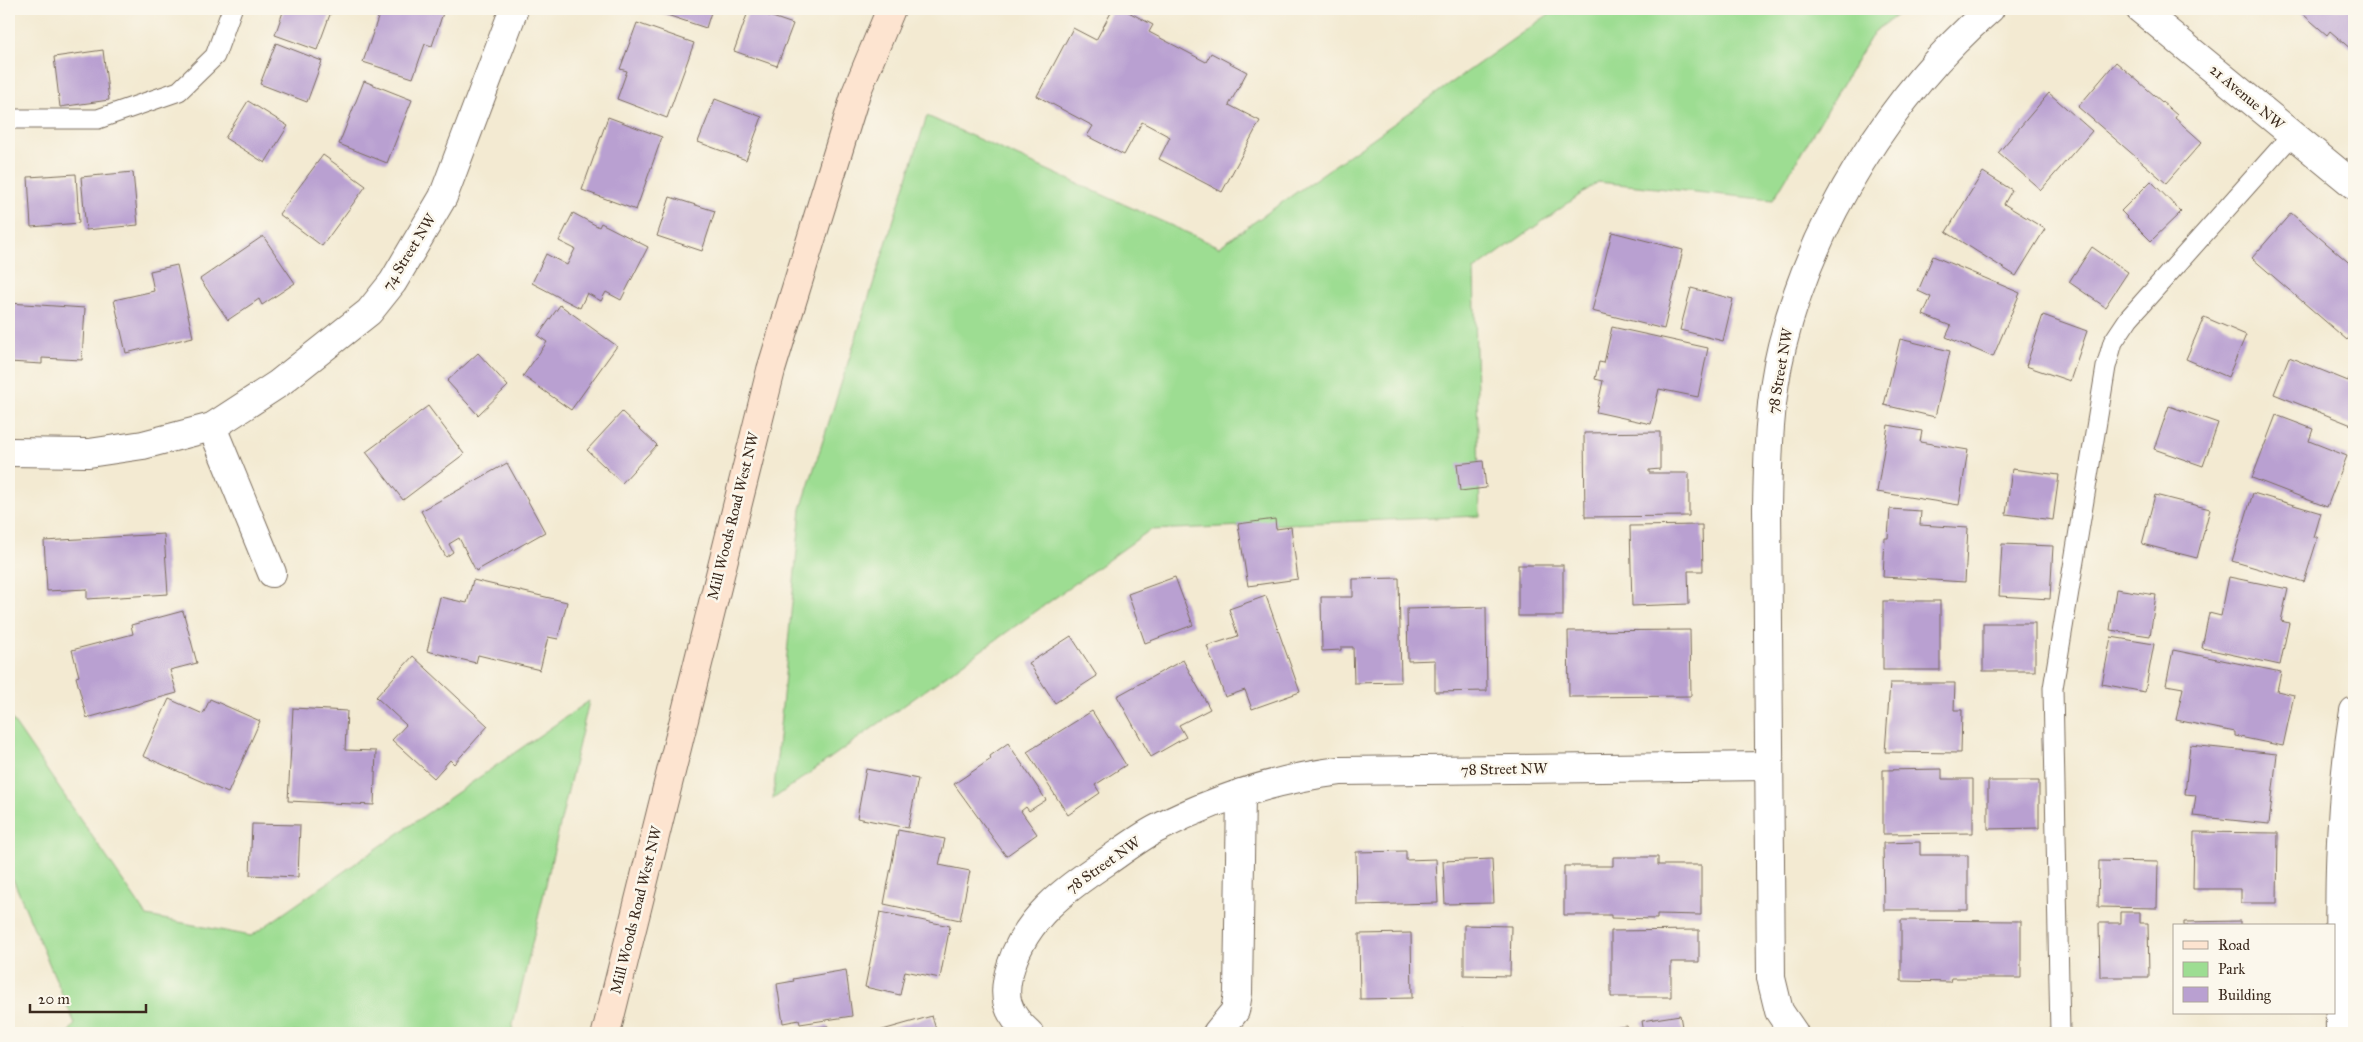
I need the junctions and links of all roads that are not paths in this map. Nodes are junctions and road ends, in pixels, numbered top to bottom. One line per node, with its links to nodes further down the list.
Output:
1 (232, 9): 6 (lane)
2 (514, 9): 9 (street, 74 Street NW)
3 (891, 9): 16 (street, Mill Woods Road West NW)
4 (1990, 9): 13 (street, 78 Street NW)
5 (2140, 9): 7 (street, 21 Avenue NW)
6 (9, 119)
7 (2292, 135): 8 (street, 21 Avenue NW); 19 (lane)
8 (2354, 185)
9 (212, 427): 10 (street, 74 Street NW); 11 (street)
10 (9, 452)
11 (272, 572)
12 (2354, 711): 20 (street)
13 (1769, 766): 14 (street, 78 Street NW); 15 (street, 78 Street NW)
14 (1241, 793): 17 (street, 78 Street NW); 18 (street)
15 (1793, 1032)
16 (606, 1033)
17 (1030, 1033)
18 (1217, 1033)
19 (2060, 1033)
20 (2340, 1033)

